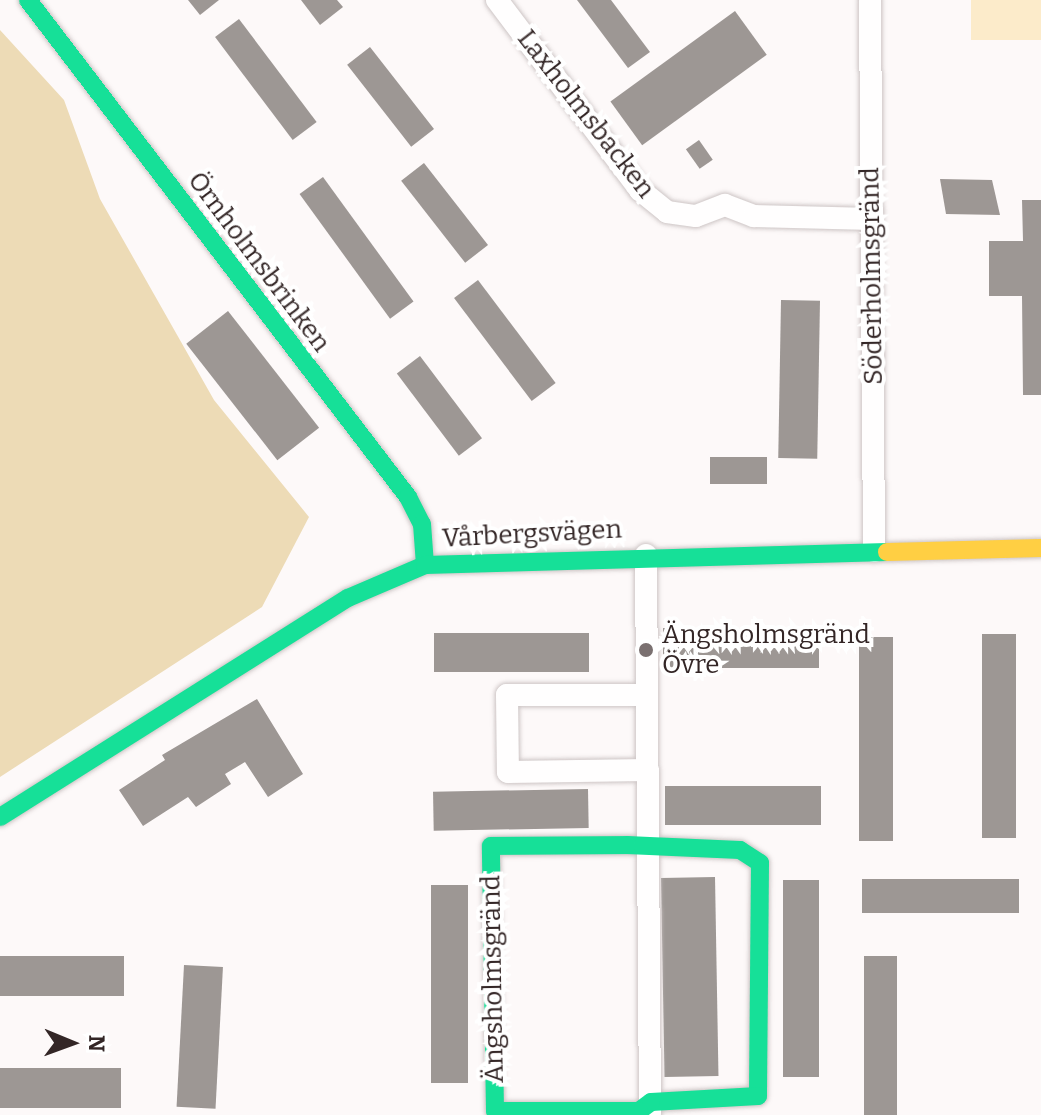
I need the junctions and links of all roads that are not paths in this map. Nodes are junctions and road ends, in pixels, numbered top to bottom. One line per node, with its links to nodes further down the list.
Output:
1 (28, 0): 8 (street, Örnholmsbrinken)
2 (497, 0): 4 (street, Laxholmsbacken)
3 (870, 0): 4 (street, Söderholmsgränd)
4 (871, 219): 6 (street, Söderholmsgränd)
5 (1041, 548): 6 (street, Vårbergsvägen)
6 (874, 551): 7 (street, Vårbergsvägen)
7 (646, 555): 8 (street, Vårbergsvägen); 9 (street)
8 (425, 565): 11 (street, Vårbergsvägen)
9 (646, 695): 10 (street); 10 (street)
10 (648, 770): 12 (street)
11 (0, 817)
12 (649, 849): 13 (street); 13 (street, Ängsholmsgränd); 13 (street, Ängsholmsgränd)
13 (651, 1109)

